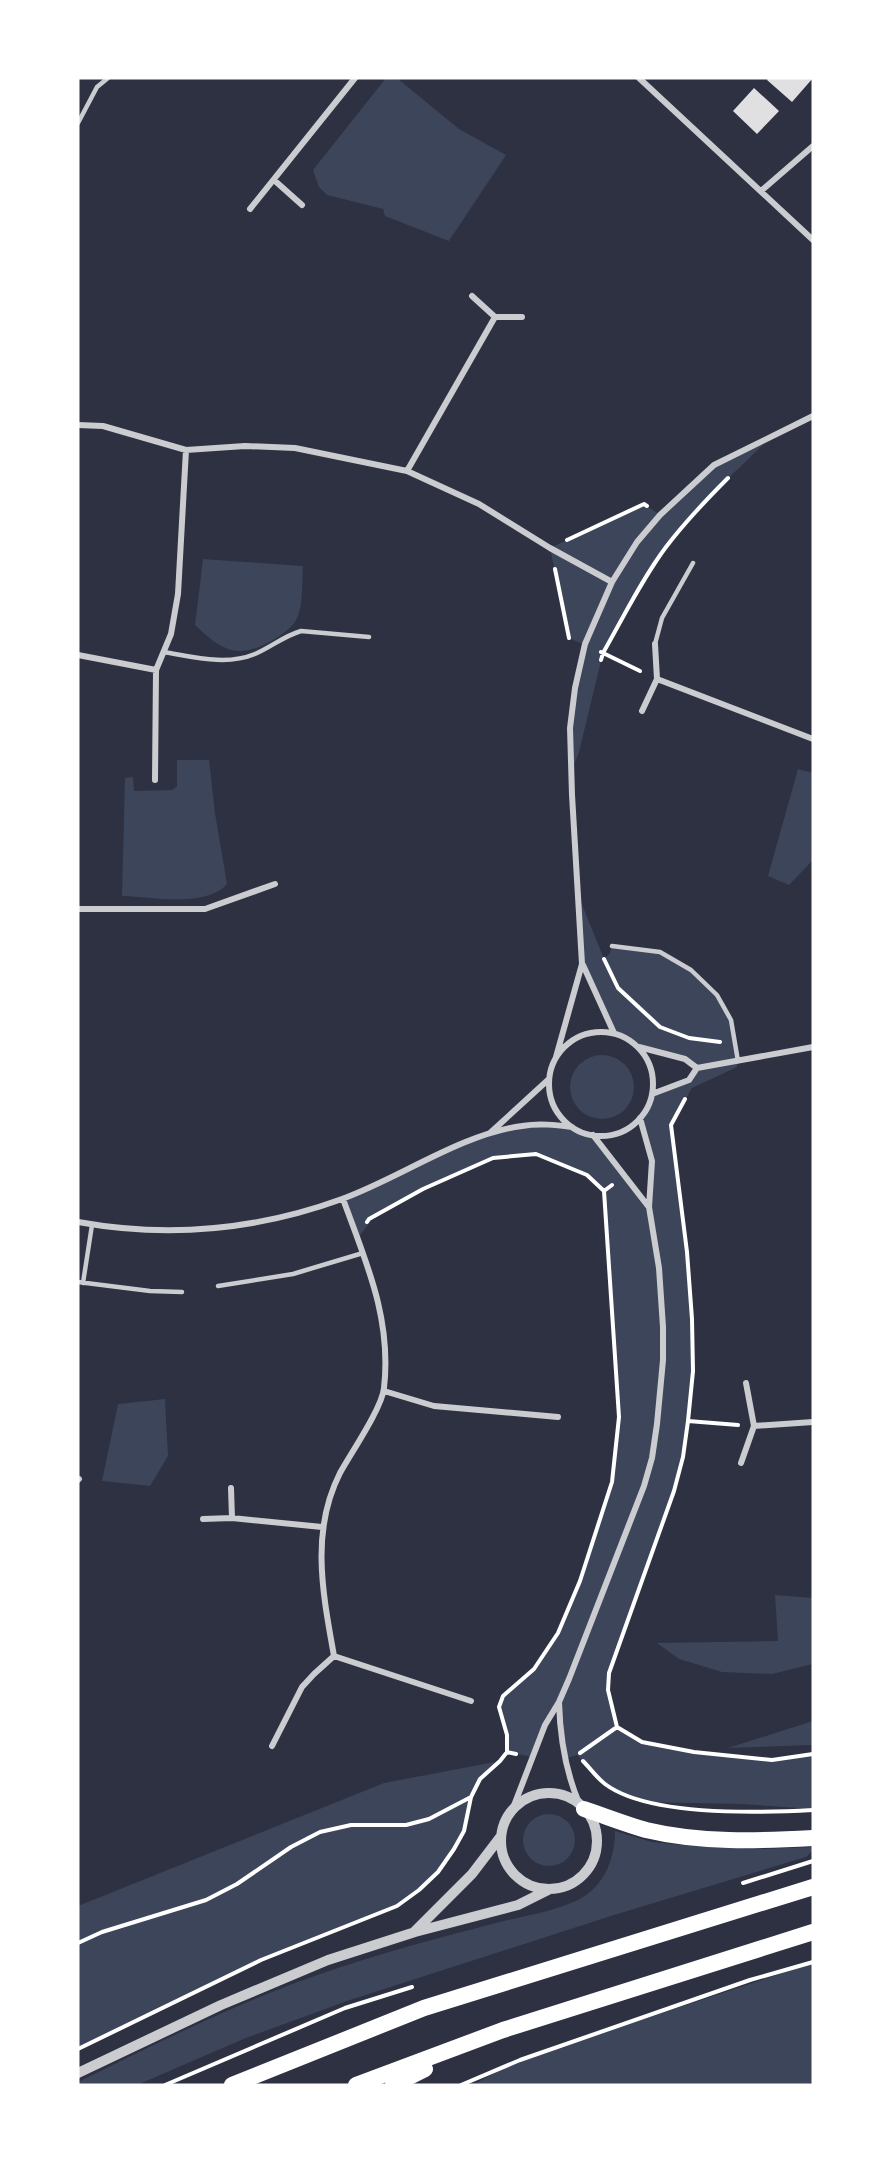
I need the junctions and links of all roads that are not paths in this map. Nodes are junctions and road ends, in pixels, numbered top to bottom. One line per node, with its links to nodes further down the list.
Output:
1 (108, 78): 4 (lane)
2 (639, 78): 7 (street)
3 (350, 80): 6 (street)
4 (78, 123)
5 (813, 146): 7 (street)
6 (274, 180): 8 (street); 9 (street)
7 (761, 191): 10 (street)
8 (302, 205)
9 (250, 209)
10 (813, 240)
11 (472, 296): 13 (street)
12 (522, 316): 13 (street)
13 (495, 317): 17 (street)
14 (813, 416): 19 (street)
15 (78, 425): 16 (street)
16 (186, 450): 17 (street); 22 (street)
17 (407, 471): 19 (street)
18 (693, 563): 21 (lane)
19 (612, 582): 32 (street)
20 (369, 637): 22 (lane)
21 (655, 644): 25 (street)
22 (164, 652): 24 (street)
23 (78, 656): 24 (street)
24 (156, 670): 28 (street)
25 (657, 679): 26 (street); 27 (street)
26 (642, 711)
27 (813, 739)
28 (155, 780)
29 (275, 884): 30 (street)
30 (78, 909)
31 (612, 945): 37 (lane)
32 (582, 964): 33 (street); 36 (street)
33 (614, 1033): 34 (street); 36 (street)
34 (638, 1047): 38 (street); 40 (street)
35 (813, 1047): 37 (street)
36 (556, 1057): 39 (street)
37 (738, 1060): 38 (street)
38 (697, 1068): 40 (street)
39 (549, 1079): 42 (street); 43 (street)
40 (652, 1094): 41 (street)
41 (640, 1118): 44 (street); 46 (street)
42 (572, 1127): 43 (street); 44 (street)
43 (489, 1134): 45 (street)
44 (593, 1135): 46 (street)
45 (343, 1199): 48 (street); 49 (street)
46 (649, 1207): 65 (street)
47 (78, 1222): 48 (street)
48 (92, 1225): 50 (lane)
49 (363, 1253): 51 (lane); 54 (street)
50 (81, 1282): 52 (lane)
51 (218, 1286)
52 (182, 1292)
53 (746, 1383): 57 (street)
54 (384, 1390): 55 (street); 62 (street)
55 (558, 1417)
56 (813, 1422): 57 (street)
57 (754, 1426): 58 (street)
58 (741, 1463)
59 (231, 1488): 60 (street)
60 (232, 1518): 61 (street); 62 (street)
61 (202, 1519)
62 (322, 1527): 63 (street)
63 (334, 1656): 64 (street); 66 (street)
64 (471, 1701)
65 (559, 1702): 67 (street); 68 (street)
66 (272, 1746)
67 (581, 1806): 68 (street); 70 (highway); 72 (street)
68 (513, 1808): 69 (street)
69 (501, 1836): 72 (street); 73 (street)
70 (813, 1838)
71 (813, 1887): 77 (highway)
72 (549, 1889): 73 (street)
73 (414, 1932): 76 (street)
74 (813, 1932): 75 (highway)
75 (503, 2030): 78 (highway); 79 (highway)
76 (78, 2073)
77 (232, 2085)
78 (356, 2085)
79 (393, 2085)

